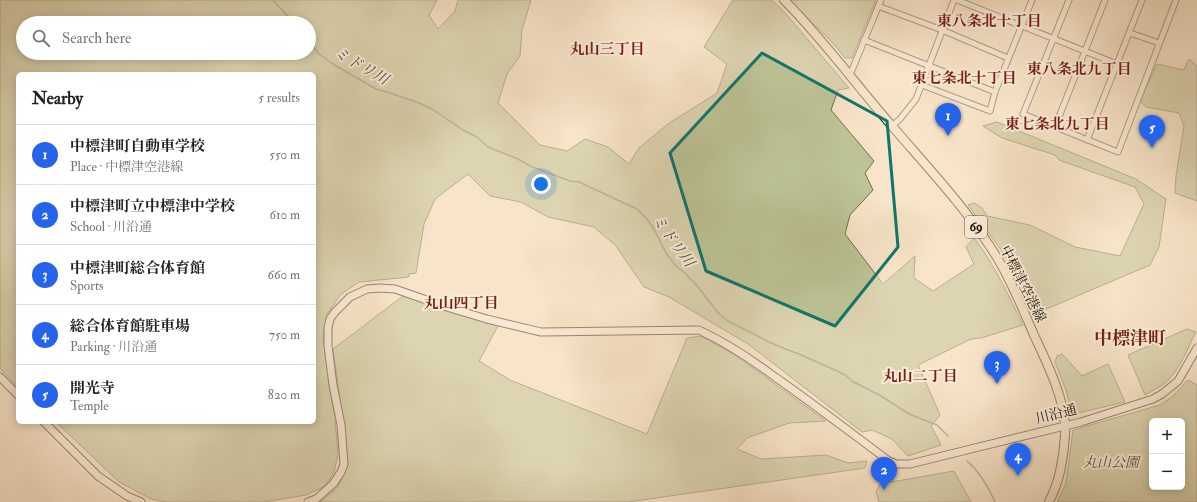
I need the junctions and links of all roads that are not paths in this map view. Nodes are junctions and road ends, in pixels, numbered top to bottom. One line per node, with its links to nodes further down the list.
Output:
1 (784, 0): 21 (main road, 中標津空港線 / 69)
2 (881, 0): 10 (street)
3 (954, 0): 12 (street)
4 (957, 0): 11 (street)
5 (1032, 0): 11 (street)
6 (1069, 0): 14 (street)
7 (1106, 0): 17 (street)
8 (1142, 0): 13 (street)
9 (1176, 0): 16 (street)
10 (878, 6): 12 (street); 15 (street)
11 (1021, 26): 14 (street); 18 (street)
12 (942, 30): 18 (street); 20 (street)
13 (1130, 33): 16 (street); 19 (street)
14 (1054, 39): 17 (street); 25 (street)
15 (864, 40): 20 (street); 21 (street)
16 (1159, 43): 26 (street)
17 (1085, 51): 19 (street); 25 (street)
18 (1008, 58): 23 (street)
19 (1117, 64): 26 (street)
20 (929, 65): 22 (street); 23 (street)
21 (850, 75): 24 (main road, 中標津空港線 / 69)
22 (922, 85): 23 (street); 24 (street)
23 (995, 92)
24 (892, 126): 31 (main road, 中標津空港線 / 69)
25 (1055, 127): 26 (street)
26 (1087, 140)
27 (1197, 348): 31 (street, 川沿通)
28 (0, 377): 29 (street)
29 (16, 393)
30 (46, 424): 32 (street)
31 (1066, 426): 33 (street, 川沿通); 34 (main road, 中標津空港線 / 69)
32 (141, 502)
33 (308, 502)
34 (1049, 502)

